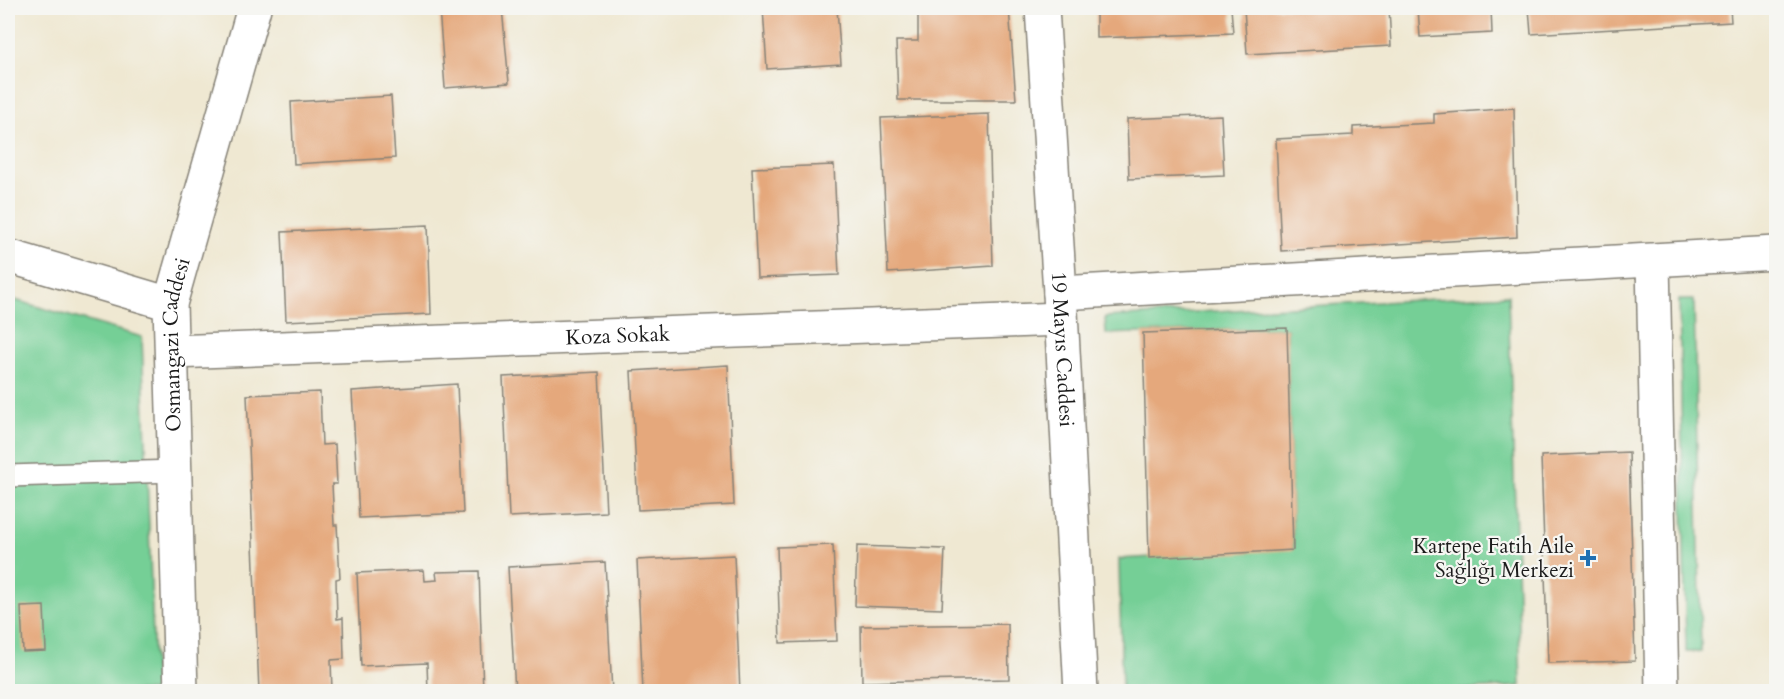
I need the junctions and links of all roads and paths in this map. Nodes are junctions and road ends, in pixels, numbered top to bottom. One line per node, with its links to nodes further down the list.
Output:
1 (254, 8): 6 (street, Osmangazi Caddesi)
2 (1042, 8): 7 (street, 19 Mayıs Caddesi)
3 (1776, 253): 5 (street, Koza Sokak)
4 (8, 256): 6 (street)
5 (1653, 261): 7 (street, Koza Sokak); 13 (street)
6 (170, 304): 8 (street, Osmangazi Caddesi)
7 (1060, 306): 8 (street, Koza Sokak); 12 (street, 19 Mayıs Caddesi)
8 (172, 352): 9 (street, Osmangazi Caddesi)
9 (176, 471): 10 (lane); 11 (street, Osmangazi Caddesi)
10 (8, 476)
11 (181, 692)
12 (1081, 692)
13 (1662, 692)

